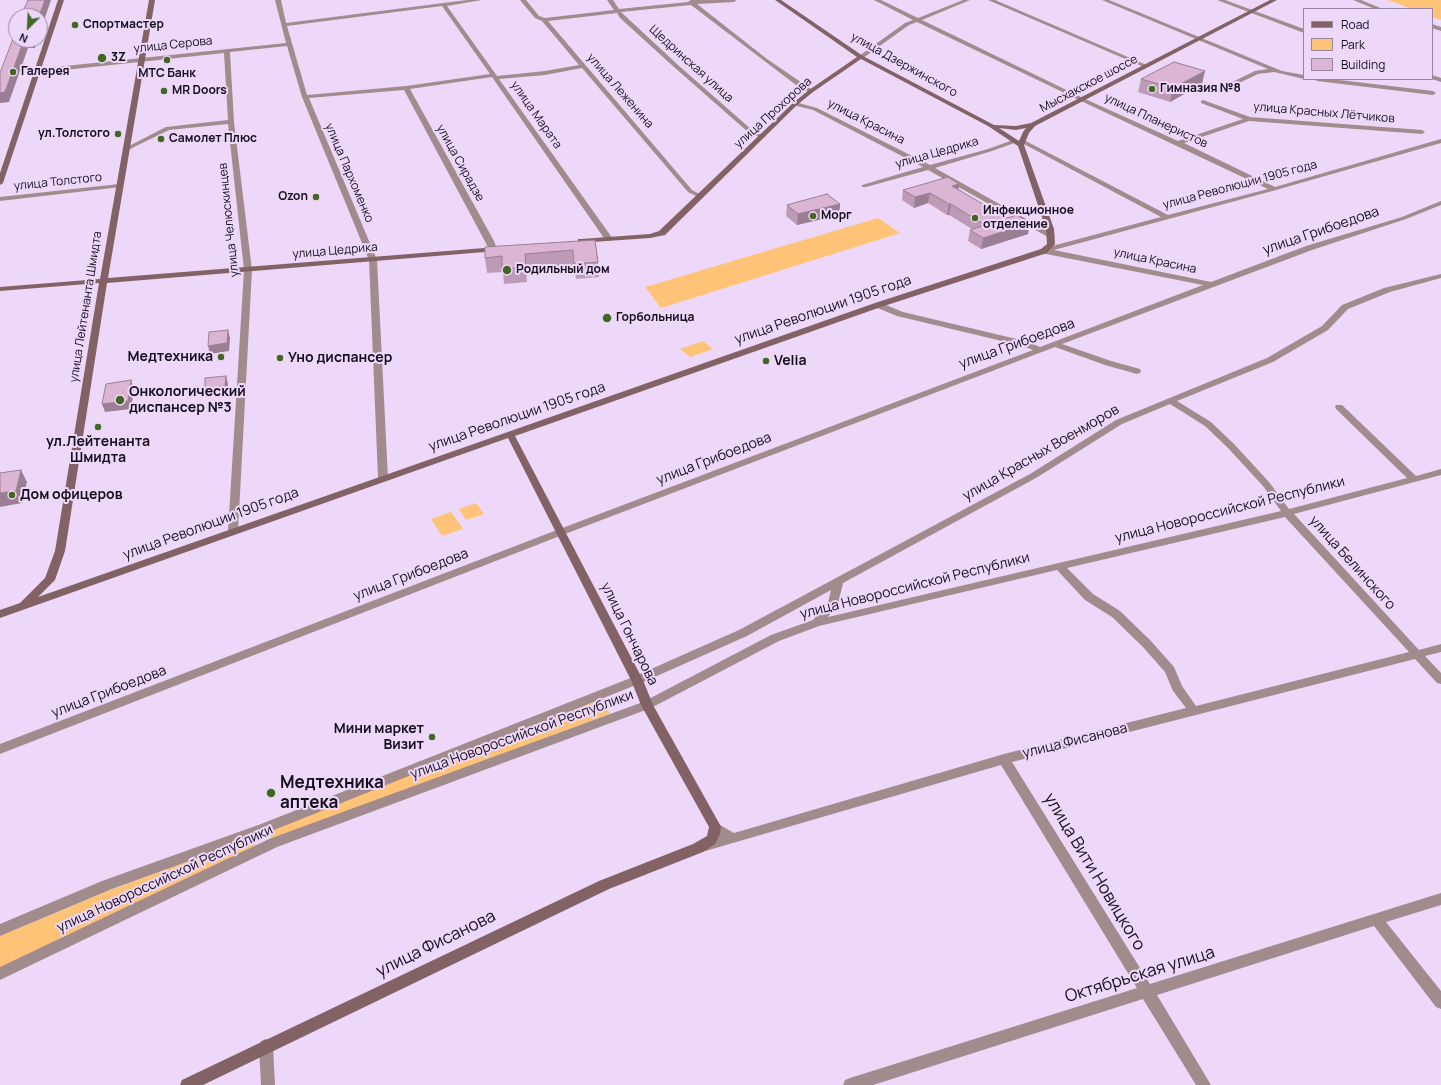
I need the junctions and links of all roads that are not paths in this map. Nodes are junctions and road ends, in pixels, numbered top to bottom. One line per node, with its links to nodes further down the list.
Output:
1 (61, 0): 35 (street)
2 (152, 0): 29 (street, улица Лейтенанта Шмидта)
3 (278, 0): 23 (street, улица Пархоменко)
4 (479, 0): 17 (street)
5 (523, 0): 21 (street, улица Леженина)
6 (610, 0): 19 (street, Щедринская улица)
7 (734, 0): 16 (street)
8 (778, 0): 28 (street, улица Дзержинского)
9 (877, 0): 22 (street, улица Планеристов)
10 (967, 0): 22 (street, улица Прохорова)
11 (991, 0): 33 (street)
12 (1105, 0): 25 (street)
13 (1220, 0): 20 (street)
14 (1274, 0): 20 (street, Мысхакское шоссе)
15 (1356, 0): 18 (street)
16 (692, 2): 19 (street); 40 (street, улица Красина)
17 (444, 5): 23 (street); 36 (street, улица Марата)
18 (1377, 8)
19 (619, 12): 21 (street); 52 (street, Щедринская улица)
20 (1252, 12): 24 (street); 25 (street, Мысхакское шоссе)
21 (544, 20): 30 (street, улица Леженина)
22 (916, 20): 28 (street, улица Прохорова); 44 (street, улица Планеристов)
23 (284, 25): 26 (street, улица Пархоменко)
24 (1303, 31)
25 (1201, 38): 33 (street, Мысхакское шоссе); 34 (street)
26 (289, 44): 27 (street, улица Серова); 43 (street, улица Пархоменко)
27 (228, 50): 29 (street, улица Серова); 48 (street, улица Челюскинцев)
28 (861, 56): 31 (street, улица Прохорова); 32 (street, улица Дзержинского)
29 (142, 60): 35 (street, улица Серова); 56 (street, улица Лейтенанта Шмидта)
30 (584, 66): 36 (street); 62 (street, улица Леженина)
31 (847, 66): 32 (street); 40 (street, улица Прохорова)
32 (878, 66): 49 (street, улица Дзержинского)
33 (1146, 66): 44 (street, Мысхакское шоссе)
34 (1276, 70): 37 (street); 41 (street)
35 (36, 71): 58 (street)
36 (495, 76): 39 (street); 67 (street, улица Марата)
37 (1303, 77)
38 (1325, 80): 42 (street)
39 (406, 88): 43 (street); 71 (street, улица Сирадзе)
40 (811, 91): 46 (street, улица Прохорова)
41 (1216, 92)
42 (1433, 93)
43 (305, 97): 74 (street, улица Пархоменко)
44 (1081, 99): 50 (street, Мысхакское шоссе); 55 (street, улица Планеристов)
45 (1203, 102): 47 (street, улица Красных Лётчиков)
46 (795, 104): 52 (street, улица Прохорова); 57 (street, улица Красина)
47 (1249, 119): 51 (street, улица Красных Лётчиков); 55 (street)
48 (231, 122): 56 (street); 75 (street, улица Челюскинцев)
49 (990, 125): 50 (street); 54 (street, улица Дзержинского)
50 (1033, 125): 54 (street, Мысхакское шоссе)
51 (1422, 132)
52 (763, 137): 62 (street, улица Прохорова)
53 (1441, 141): 61 (street, улица Революции 1905 года)
54 (1019, 142): 57 (street, улица Цедрика); 65 (street, улица Дзержинского); 66 (street)
55 (1178, 143): 61 (street, улица Планеристов)
56 (126, 149): 59 (street, улица Лейтенанта Шмидта)
57 (928, 167): 60 (street, улица Цедрика); 66 (street, улица Красина)
58 (0, 183)
59 (119, 186): 63 (street, улица Толстого); 77 (street, улица Лейтенанта Шмидта)
60 (864, 186)
61 (1274, 189): 65 (street, улица Революции 1905 года)
62 (700, 196): 67 (street, улица Прохорова)
63 (0, 199)
64 (1441, 203): 78 (street, улица Грибоедова)
65 (1168, 218): 69 (street, улица Революции 1905 года)
66 (1051, 235): 72 (street)
67 (609, 239): 68 (street)
68 (570, 242)
69 (1067, 244): 72 (street, улица Революции 1905 года); 73 (street)
70 (508, 248): 71 (street, улица Цедрика)
71 (492, 249): 74 (street, улица Цедрика)
72 (1046, 250): 73 (street, улица Красина); 80 (street, улица Революции 1905 года)
73 (1069, 256): 78 (street, улица Красина)
74 (373, 260): 75 (street, улица Цедрика); 88 (street, улица Пархоменко)
75 (248, 270): 77 (street, улица Цедрика); 91 (street, улица Челюскинцев)
76 (1441, 276): 84 (street, улица Красных Военморов)
77 (104, 282): 79 (street, улица Цедрика); 95 (street, улица Лейтенанта Шмидта)
78 (1213, 285): 81 (street, улица Грибоедова)
79 (0, 289)
80 (878, 305): 82 (street); 86 (street, улица Революции 1905 года)
81 (1056, 345): 82 (street, улица Грибоедова); 83 (street)
82 (1040, 350): 92 (street, улица Грибоедова)
83 (1137, 370)
84 (1171, 401): 90 (street, улица Белинского); 94 (street, улица Красных Военморов)
85 (1339, 407): 89 (street)
86 (510, 434): 88 (street, улица Революции 1905 года); 92 (street, улица Гончарова)
87 (1441, 473): 89 (street, улица Новороссийской Республики)
88 (383, 478): 91 (street, улица Революции 1905 года)
89 (1414, 480): 90 (street, улица Новороссийской Республики)
90 (1287, 513): 93 (street, улица Новороссийской Республики); 99 (street, улица Белинского)
91 (233, 531): 95 (street, улица Революции 1905 года)
92 (561, 532): 100 (street, улица Гончарова); 104 (street, улица Грибоедова)
93 (1059, 566): 97 (street, улица Новороссийской Республики); 103 (street)
94 (838, 582): 97 (street); 100 (street, улица Красных Военморов)
95 (22, 606): 96 (street, улица Революции 1905 года)
96 (0, 614)
97 (817, 623): 102 (street, улица Новороссийской Республики)
98 (1441, 648): 99 (street, улица Фисанова)
99 (1415, 653): 101 (street, улица Белинского); 103 (street, улица Фисанова)
100 (637, 680): 102 (street, улица Гончарова); 111 (street, улица Новороссийской Республики)
101 (1441, 680)
102 (647, 705): 106 (street, улица Гончарова); 112 (street, улица Новороссийской Республики)
103 (1193, 710): 105 (street, улица Фисанова)
104 (0, 749)
105 (1004, 759): 107 (street, улица Фисанова); 113 (street, улица Вити Новицкого)
106 (715, 827): 107 (street); 108 (street)
107 (733, 838): 108 (street, улица Фисанова)
108 (702, 846): 115 (street, улица Фисанова)
109 (1441, 899): 110 (street, Октябрьская улица)
110 (1376, 919): 113 (street, Октябрьская улица); 114 (street)
111 (0, 930)
112 (0, 974)
113 (1146, 992): 118 (street, Октябрьская улица); 119 (street, улица Вити Новицкого)
114 (1441, 1002)
115 (266, 1046): 116 (street, улица Фисанова); 117 (street)
116 (187, 1085)
117 (268, 1085)
118 (850, 1085)
119 (1204, 1085)

